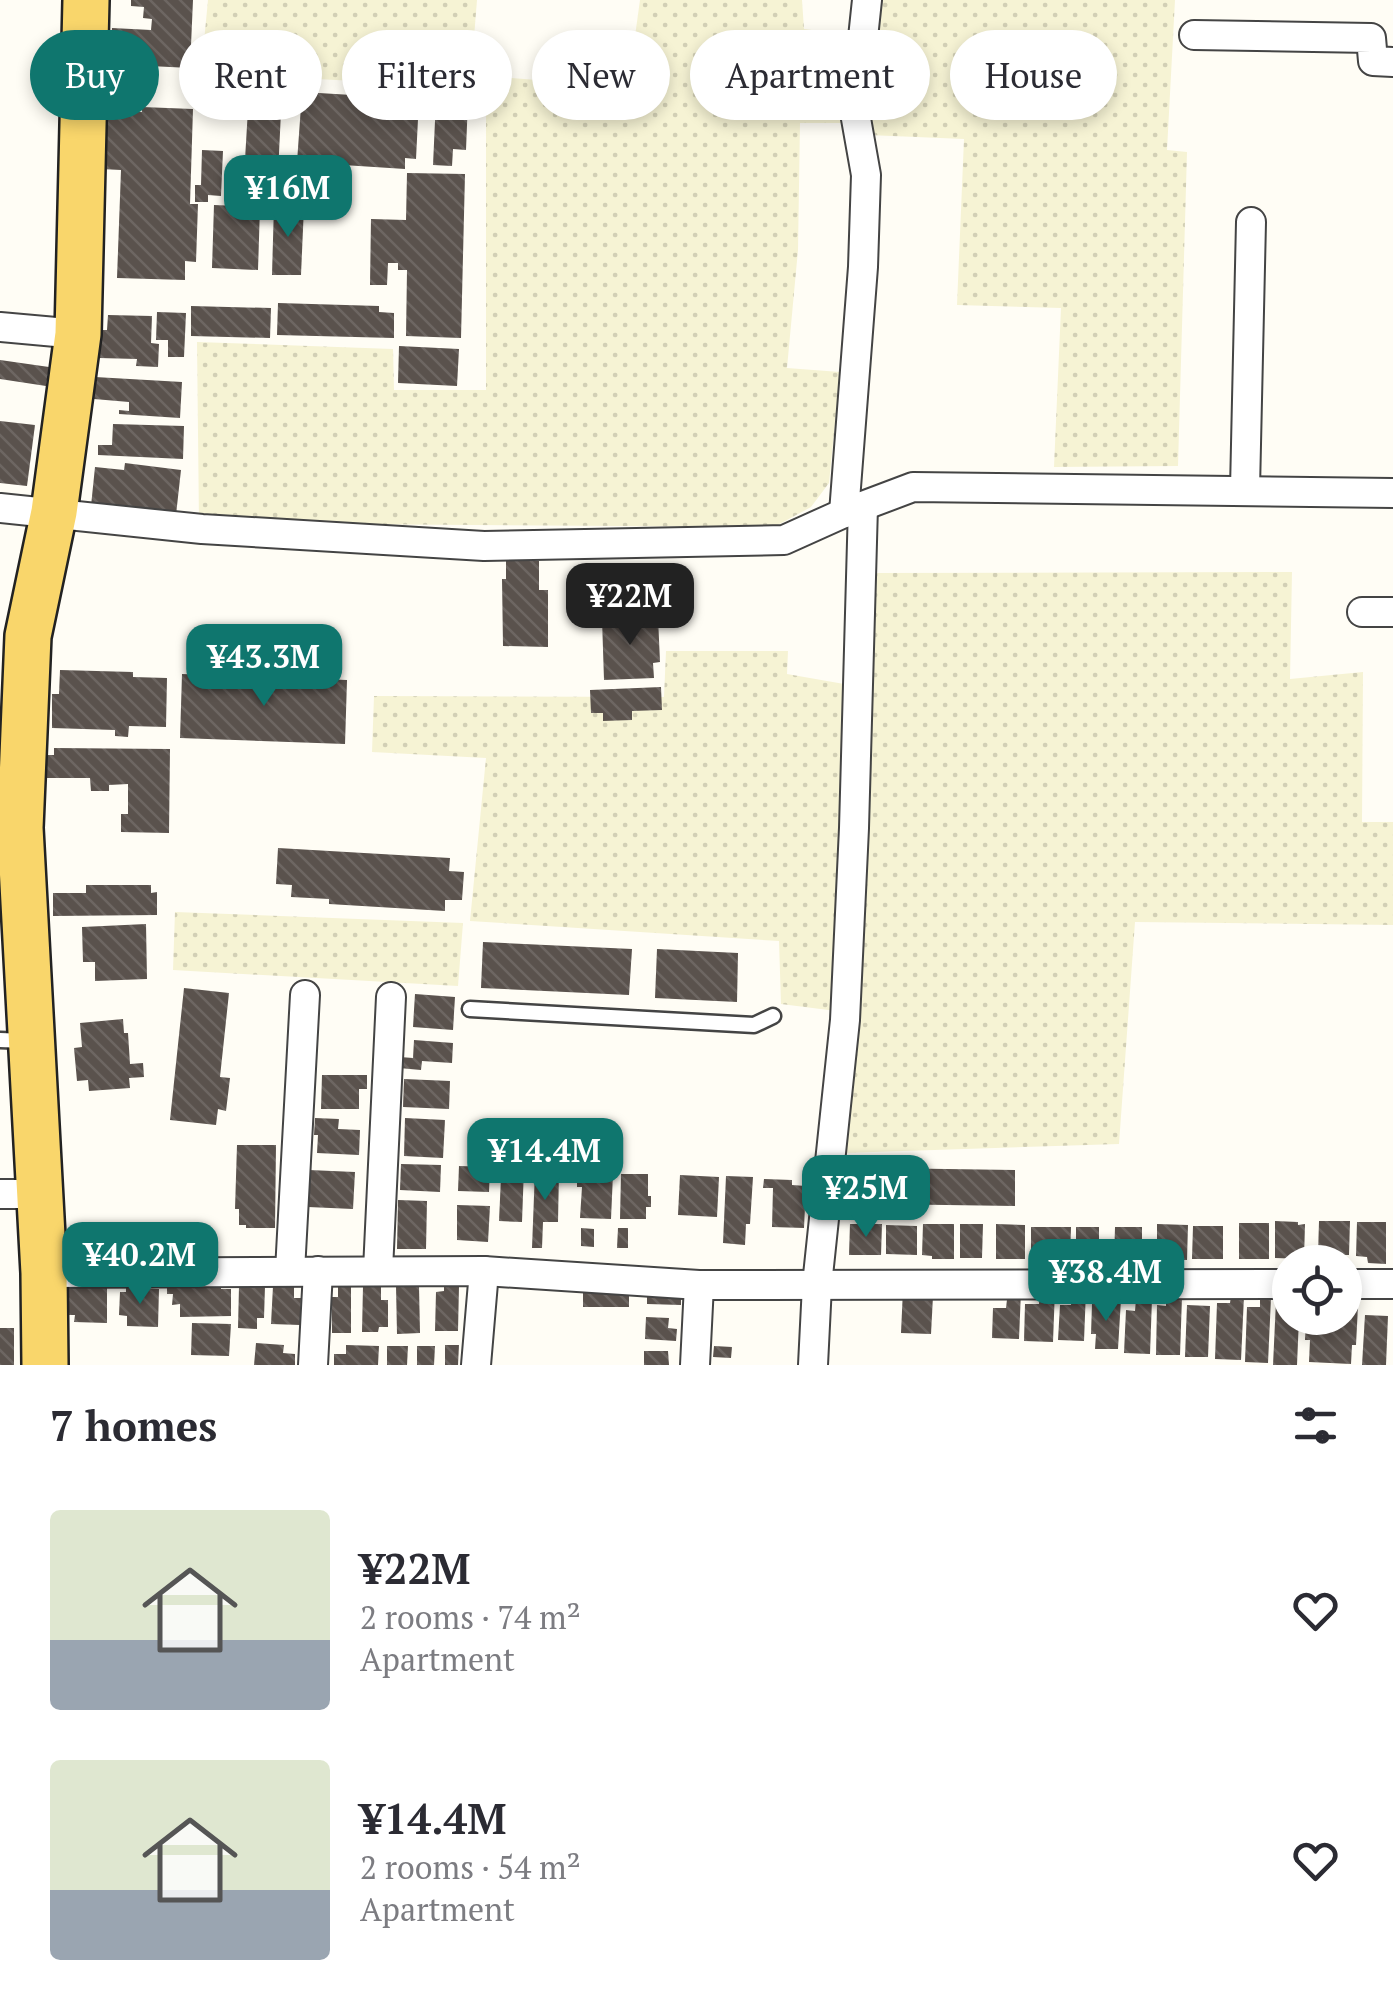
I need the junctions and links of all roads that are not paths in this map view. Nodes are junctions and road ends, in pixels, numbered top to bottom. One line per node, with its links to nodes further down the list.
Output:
1 (86, 0): 7 (main road)
2 (867, 0): 11 (street)
3 (1194, 34): 4 (street)
4 (1393, 62)
5 (1251, 222): 8 (street)
6 (0, 327): 7 (street)
7 (78, 334): 12 (main road)
8 (1245, 490): 9 (street); 11 (street)
9 (1393, 493)
10 (0, 508): 12 (street)
11 (854, 509): 12 (street); 31 (street)
12 (54, 512): 15 (main road)
13 (1362, 612): 14 (street)
14 (1393, 612)
15 (10, 828): 16 (main road)
16 (12, 943): 21 (main road)
17 (305, 994): 24 (street)
18 (391, 996): 23 (street)
19 (470, 1009): 20 (lane)
20 (773, 1016)
21 (15, 1041): 22 (main road)
22 (19, 1194): 27 (main road)
23 (378, 1270): 25 (street); 26 (street)
24 (290, 1271): 25 (street); 27 (street)
25 (318, 1271): 34 (street)
26 (484, 1271): 32 (street); 35 (street)
27 (44, 1273): 33 (main road)
28 (1272, 1284): 31 (street)
29 (1362, 1284): 30 (street)
30 (1393, 1284)
31 (817, 1285): 32 (street); 37 (street)
32 (699, 1286): 36 (street)
33 (45, 1365)
34 (312, 1365)
35 (476, 1365)
36 (695, 1365)
37 (813, 1365)

